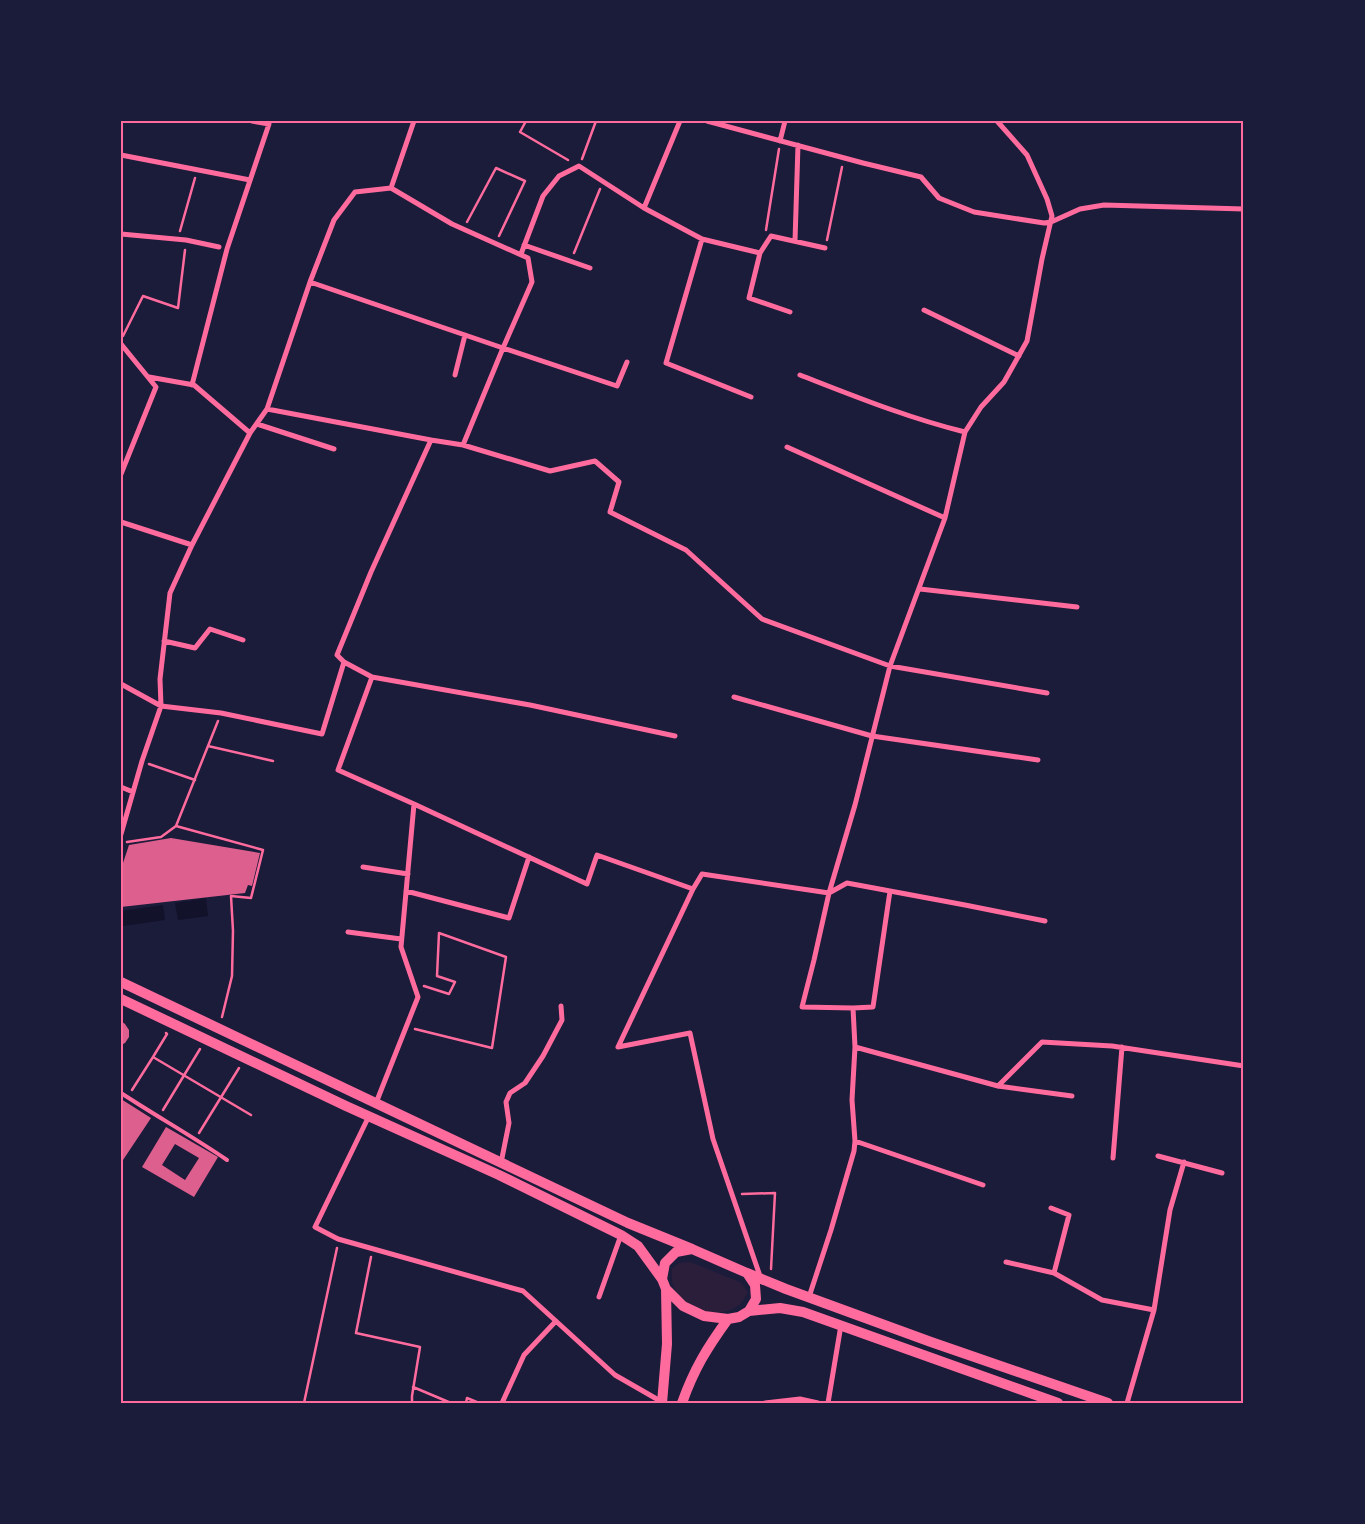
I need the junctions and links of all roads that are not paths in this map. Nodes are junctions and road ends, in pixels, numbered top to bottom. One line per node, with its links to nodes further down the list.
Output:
1 (252, 121): 7 (street)
2 (414, 121): 12 (street)
3 (680, 121): 13 (street)
4 (707, 121): 8 (street)
5 (785, 121): 8 (street)
6 (997, 121): 15 (street)
7 (270, 122): 11 (street)
8 (780, 141): 9 (street)
9 (798, 146): 15 (street); 18 (street)
10 (121, 156): 11 (street)
11 (250, 180): 36 (street)
12 (390, 188): 23 (street); 25 (street)
13 (644, 208): 17 (street); 19 (street)
14 (1244, 209): 15 (street)
15 (1051, 222): 31 (street)
16 (121, 234): 20 (street)
17 (702, 239): 22 (street); 37 (street)
18 (795, 241): 21 (street); 22 (street)
19 (524, 245): 23 (street); 24 (street)
20 (218, 247)
21 (825, 248)
22 (762, 251): 27 (street)
23 (521, 254): 30 (street)
24 (590, 268)
25 (310, 282): 28 (street); 38 (street)
26 (924, 310): 31 (street)
27 (790, 312)
28 (465, 335): 30 (street); 33 (street)
29 (121, 344): 35 (street)
30 (503, 348): 32 (street); 43 (street)
31 (1019, 356): 40 (street)
32 (626, 362)
33 (455, 375)
34 (800, 375): 40 (street)
35 (149, 377): 36 (street); 46 (street)
36 (192, 385): 41 (street)
37 (751, 397)
38 (267, 409): 39 (street); 42 (street)
39 (257, 424): 41 (street); 45 (street)
40 (965, 432): 47 (street)
41 (250, 433): 49 (street)
42 (430, 440): 43 (street); 54 (street)
43 (463, 445): 55 (street)
44 (787, 447): 47 (street)
45 (334, 449)
46 (121, 474)
47 (945, 518): 50 (street)
48 (121, 522): 49 (street)
49 (192, 545): 52 (street)
50 (920, 589): 51 (street); 55 (street)
51 (1077, 607)
52 (164, 640): 53 (street); 60 (street)
53 (242, 640)
54 (344, 662): 56 (street); 60 (street)
55 (890, 666): 58 (street); 62 (street)
56 (372, 677): 61 (street); 66 (street)
57 (121, 684): 60 (street)
58 (1046, 693)
59 (734, 697): 62 (street)
60 (161, 706): 65 (street)
61 (674, 736)
62 (872, 736): 63 (street); 74 (street)
63 (1038, 760)
64 (121, 787): 65 (street)
65 (133, 792): 67 (street)
66 (414, 804): 68 (street); 70 (street)
67 (121, 834)
68 (529, 857): 71 (street); 72 (street)
69 (363, 867): 70 (street)
70 (408, 874): 72 (street)
71 (693, 889): 74 (street); 105 (street)
72 (406, 891): 77 (street)
73 (890, 891): 74 (street); 75 (street); 81 (street)
74 (829, 893): 81 (street)
75 (1045, 921)
76 (348, 932): 77 (street)
77 (401, 939): 88 (street)
78 (121, 982): 88 (main road)
79 (121, 999): 89 (main road)
80 (561, 1006): 95 (street)
81 (853, 1008): 82 (street)
82 (855, 1047): 85 (street); 90 (street)
83 (1122, 1048): 84 (street); 85 (street); 92 (street)
84 (1244, 1066)
85 (998, 1086): 87 (street)
86 (121, 1093): 93 (lane)
87 (1072, 1096)
88 (376, 1103): 95 (main road)
89 (369, 1116): 99 (main road); 112 (street)
90 (855, 1142): 97 (street); 108 (street)
91 (1158, 1156): 94 (street)
92 (1113, 1158)
93 (227, 1160)
94 (1184, 1162): 96 (street); 109 (street)
95 (501, 1163): 100 (main road)
96 (1222, 1173)
97 (983, 1185)
98 (1051, 1208): 103 (street)
99 (620, 1235): 104 (main road); 107 (street)
100 (692, 1249): 102 (main road); 104 (main road)
101 (1006, 1262): 103 (street)
102 (748, 1273): 105 (main road); 110 (main road)
103 (1054, 1273): 109 (street)
104 (662, 1279): 106 (main road)
105 (766, 1282): 108 (main road)
106 (666, 1289): 111 (main road); 114 (main road)
107 (599, 1297)
108 (808, 1297): 121 (main road)
109 (1154, 1310): 122 (street)
110 (749, 1311): 111 (main road); 113 (main road)
111 (728, 1319): 116 (main road)
112 (556, 1321): 114 (street); 115 (street)
113 (841, 1325): 119 (street); 120 (main road)
114 (662, 1402)
115 (502, 1403)
116 (682, 1403)
117 (765, 1403): 118 (street)
118 (818, 1403)
119 (828, 1403)
120 (1058, 1403)
121 (1108, 1403)
122 (1127, 1403)

